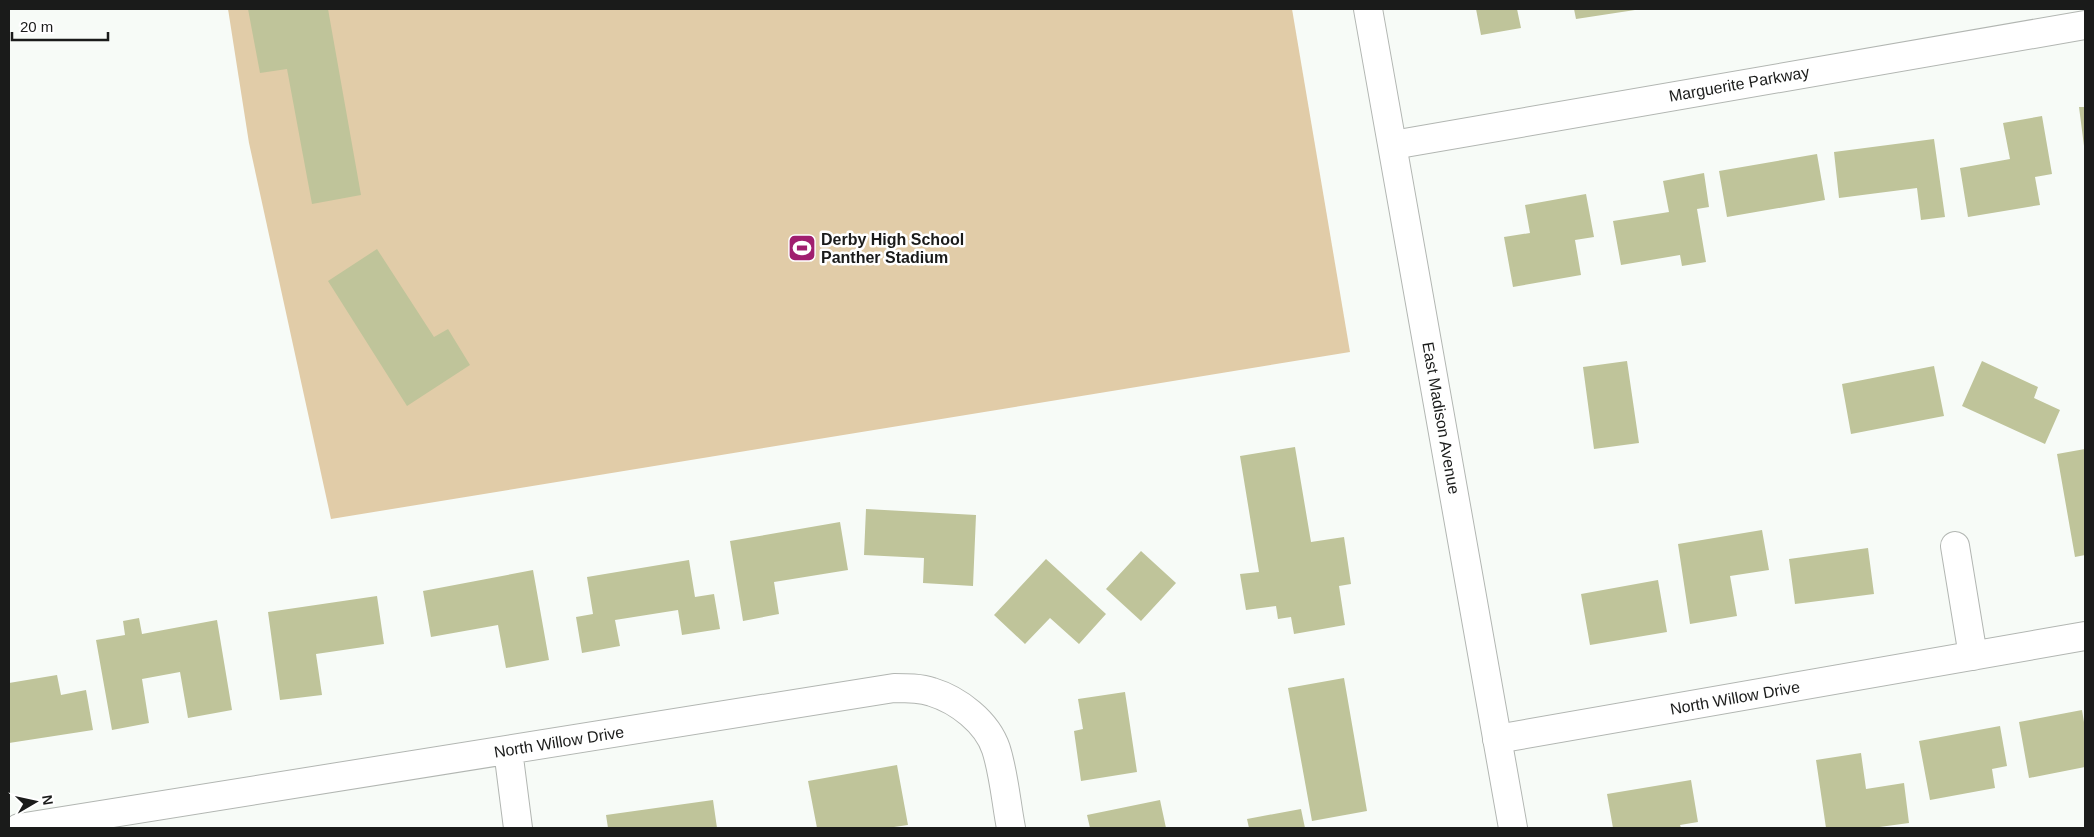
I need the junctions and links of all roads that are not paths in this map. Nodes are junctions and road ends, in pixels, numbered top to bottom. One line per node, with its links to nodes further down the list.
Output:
1 (1368, 9): 3 (street, East Madison Avenue)
2 (2085, 25): 3 (street, Marguerite Parkway)
3 (1392, 145): 7 (street, East Madison Avenue)
4 (1955, 546): 6 (street)
5 (2085, 636): 6 (street, North Willow Drive)
6 (1973, 656): 7 (street, North Willow Drive)
7 (1497, 739): 12 (street, East Madison Avenue)
8 (508, 750): 9 (street, North Willow Drive); 10 (street); 11 (street, North Willow Drive)
9 (27, 828)
10 (518, 828)
11 (1011, 828)
12 (1513, 828)

